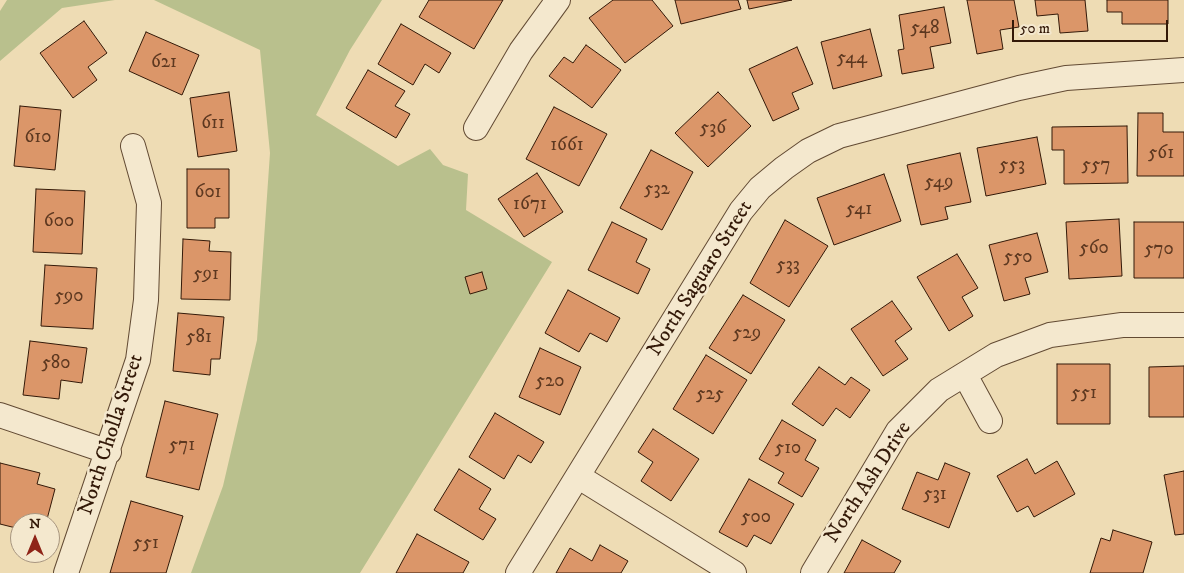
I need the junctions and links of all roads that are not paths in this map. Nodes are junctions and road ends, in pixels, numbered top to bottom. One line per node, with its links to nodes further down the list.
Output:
1 (558, 0): 3 (street)
2 (1184, 70): 10 (street, North Saguaro Street)
3 (476, 128)
4 (134, 146): 9 (street, North Cholla Street)
5 (1184, 325): 6 (street, North Ash Drive)
6 (965, 374): 8 (street); 14 (street, North Ash Drive)
7 (0, 415): 9 (street)
8 (990, 421)
9 (109, 452): 11 (street, North Cholla Street)
10 (579, 477): 12 (street, North Saguaro Street); 13 (street)
11 (66, 573)
12 (518, 573)
13 (734, 573)
14 (813, 573)

